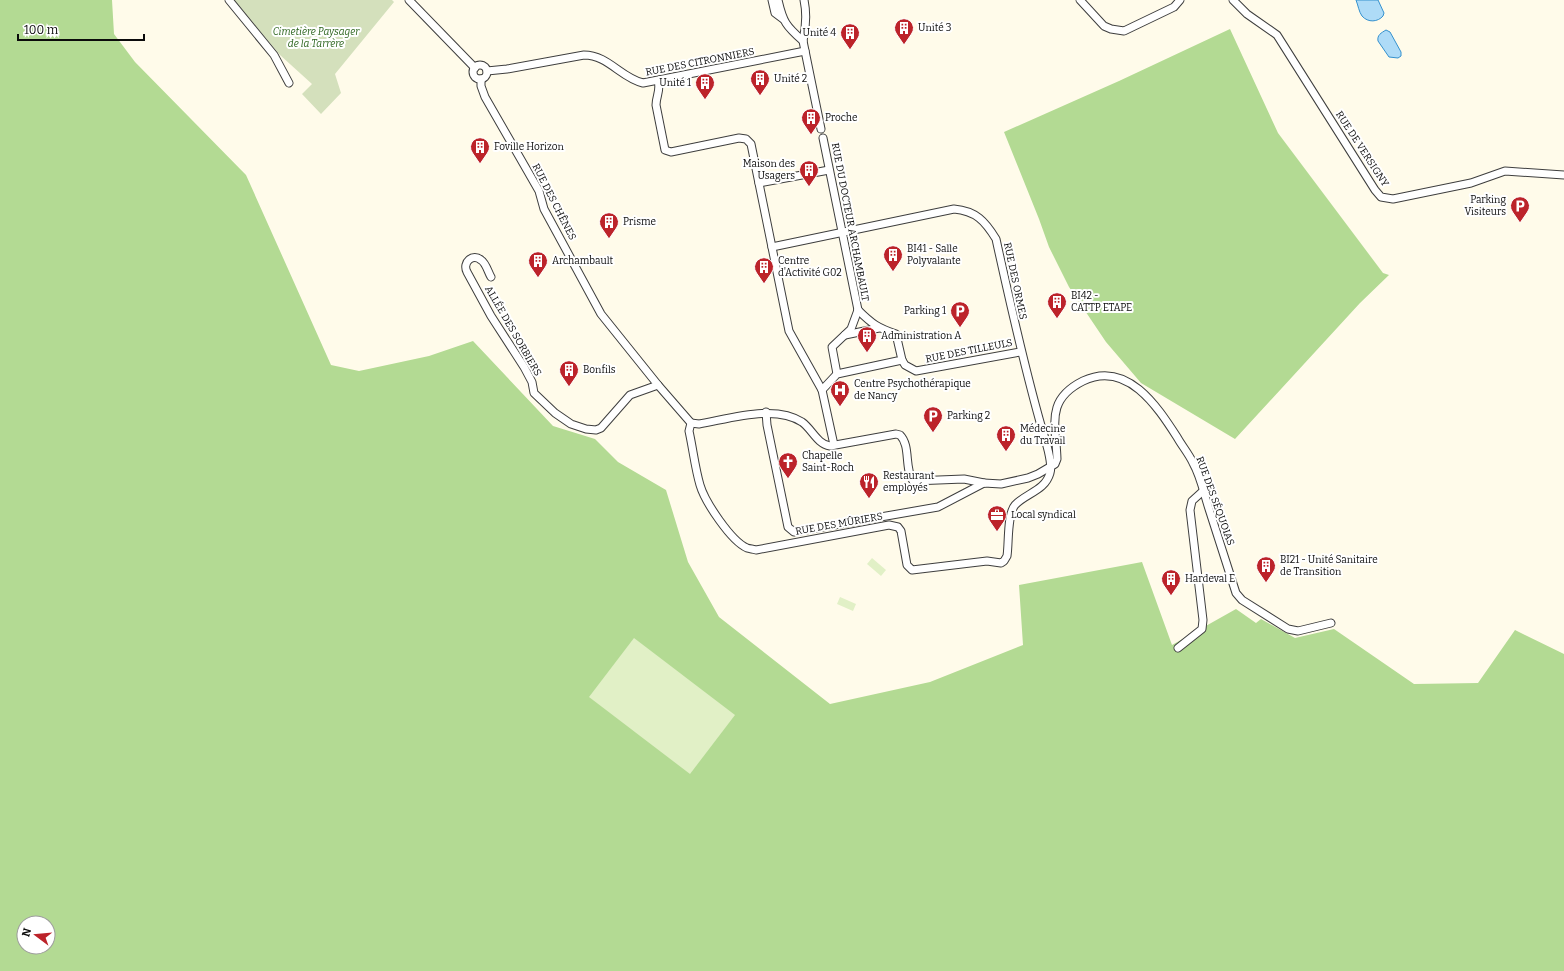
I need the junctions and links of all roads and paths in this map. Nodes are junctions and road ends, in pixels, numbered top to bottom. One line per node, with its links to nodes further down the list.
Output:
1 (229, 0): 16 (street)
2 (409, 0): 12 (street)
3 (772, 0): 9 (street)
4 (778, 0): 9 (street)
5 (804, 0): 10 (street)
6 (1080, 0): 7 (street)
7 (1180, 0)
8 (1233, 0): 20 (street, RUE DE VERSIGNY)
9 (783, 19): 10 (street)
10 (803, 41): 11 (street)
11 (805, 51): 15 (street, RUE DES CITRONNIERS); 17 (street)
12 (475, 68): 13 (street); 14 (street)
13 (487, 71): 14 (street); 15 (street, RUE DES CITRONNIERS)
14 (481, 79): 31 (street, RUE DES CHÊNES)
15 (658, 81): 21 (street)
16 (289, 82)
17 (820, 129)
18 (823, 138): 19 (street, RUE DU DOCTEUR ARCHAMBAULT)
19 (829, 170): 21 (street); 22 (street, RUE DU DOCTEUR ARCHAMBAULT)
20 (1564, 175)
21 (759, 183): 23 (street)
22 (842, 232): 23 (street, RUE DES ORMES); 25 (street, RUE DU DOCTEUR ARCHAMBAULT); 28 (street, RUE DES ORMES)
23 (772, 247): 32 (street)
24 (491, 277): 31 (street, ALLÉE DES SORBIERS)
25 (858, 310): 26 (street); 27 (street)
26 (879, 328): 27 (street); 29 (street)
27 (845, 335): 30 (street)
28 (1020, 352): 29 (street, RUE DES TILLEULS); 36 (street, RUE DES ORMES)
29 (902, 360): 30 (street)
30 (837, 374): 32 (street)
31 (658, 385): 34 (street, RUE DES CHÊNES)
32 (822, 390): 35 (street)
33 (766, 412): 34 (street); 35 (street); 37 (street)
34 (691, 424): 36 (street, RUE DES MÛRIERS)
35 (834, 445): 37 (street)
36 (1050, 467): 37 (street); 38 (street, RUE DES SÉQUOIAS)
37 (984, 483)
38 (1203, 491): 39 (street, RUE DES SÉQUOIAS); 40 (street)
39 (1331, 623)
40 (1178, 648)

